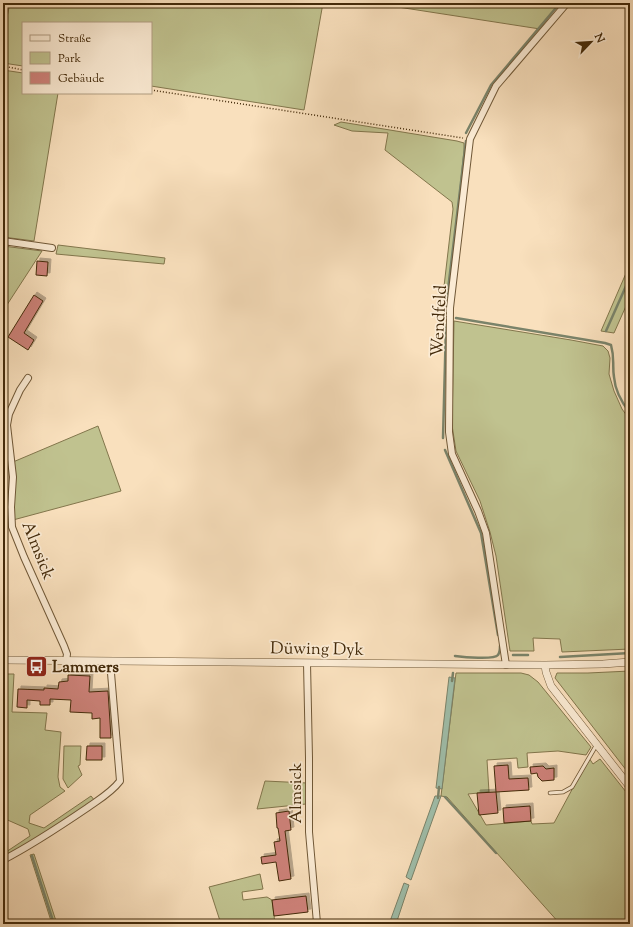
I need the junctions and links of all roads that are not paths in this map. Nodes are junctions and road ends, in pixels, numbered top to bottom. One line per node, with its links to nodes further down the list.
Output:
1 (567, 3): 10 (street, Wendfeld)
2 (3, 241): 3 (street)
3 (52, 248)
4 (28, 378): 6 (street, Almsick)
5 (3, 660): 6 (street, Düwing Dyk)
6 (66, 661): 7 (street, Düwing Dyk)
7 (110, 661): 9 (street, Düwing Dyk); 15 (street)
8 (630, 662): 11 (street, Düwing Dyk)
9 (307, 663): 10 (street, Düwing Dyk); 16 (street, Almsick)
10 (506, 665): 11 (street, Düwing Dyk)
11 (545, 665): 12 (street)
12 (597, 744): 13 (street); 14 (lane)
13 (630, 787)
14 (550, 794)
15 (3, 860)
16 (317, 923)

